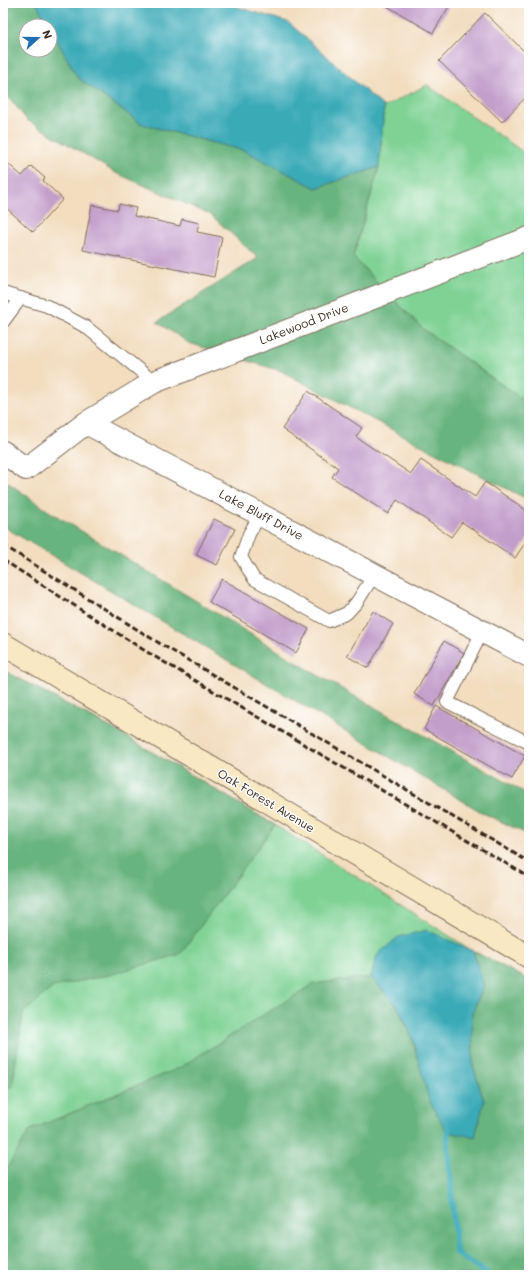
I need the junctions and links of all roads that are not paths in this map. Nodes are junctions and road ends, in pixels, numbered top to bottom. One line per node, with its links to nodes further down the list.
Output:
1 (529, 238): 5 (street, Lakewood Drive)
2 (3, 292): 3 (lane)
3 (21, 298): 4 (lane); 5 (lane)
4 (3, 322)
5 (154, 382): 6 (street, Lakewood Drive)
6 (86, 423): 7 (street); 8 (street, Lake Bluff Drive)
7 (3, 452)
8 (260, 515): 9 (street, Lake Bluff Drive); 9 (lane)
9 (374, 575): 10 (street, Lake Bluff Drive)
10 (482, 632): 12 (street, Lake Bluff Drive); 13 (lane)
11 (3, 644): 14 (street, Oak Forest Avenue)
12 (529, 656)
13 (529, 743)
14 (529, 957)

